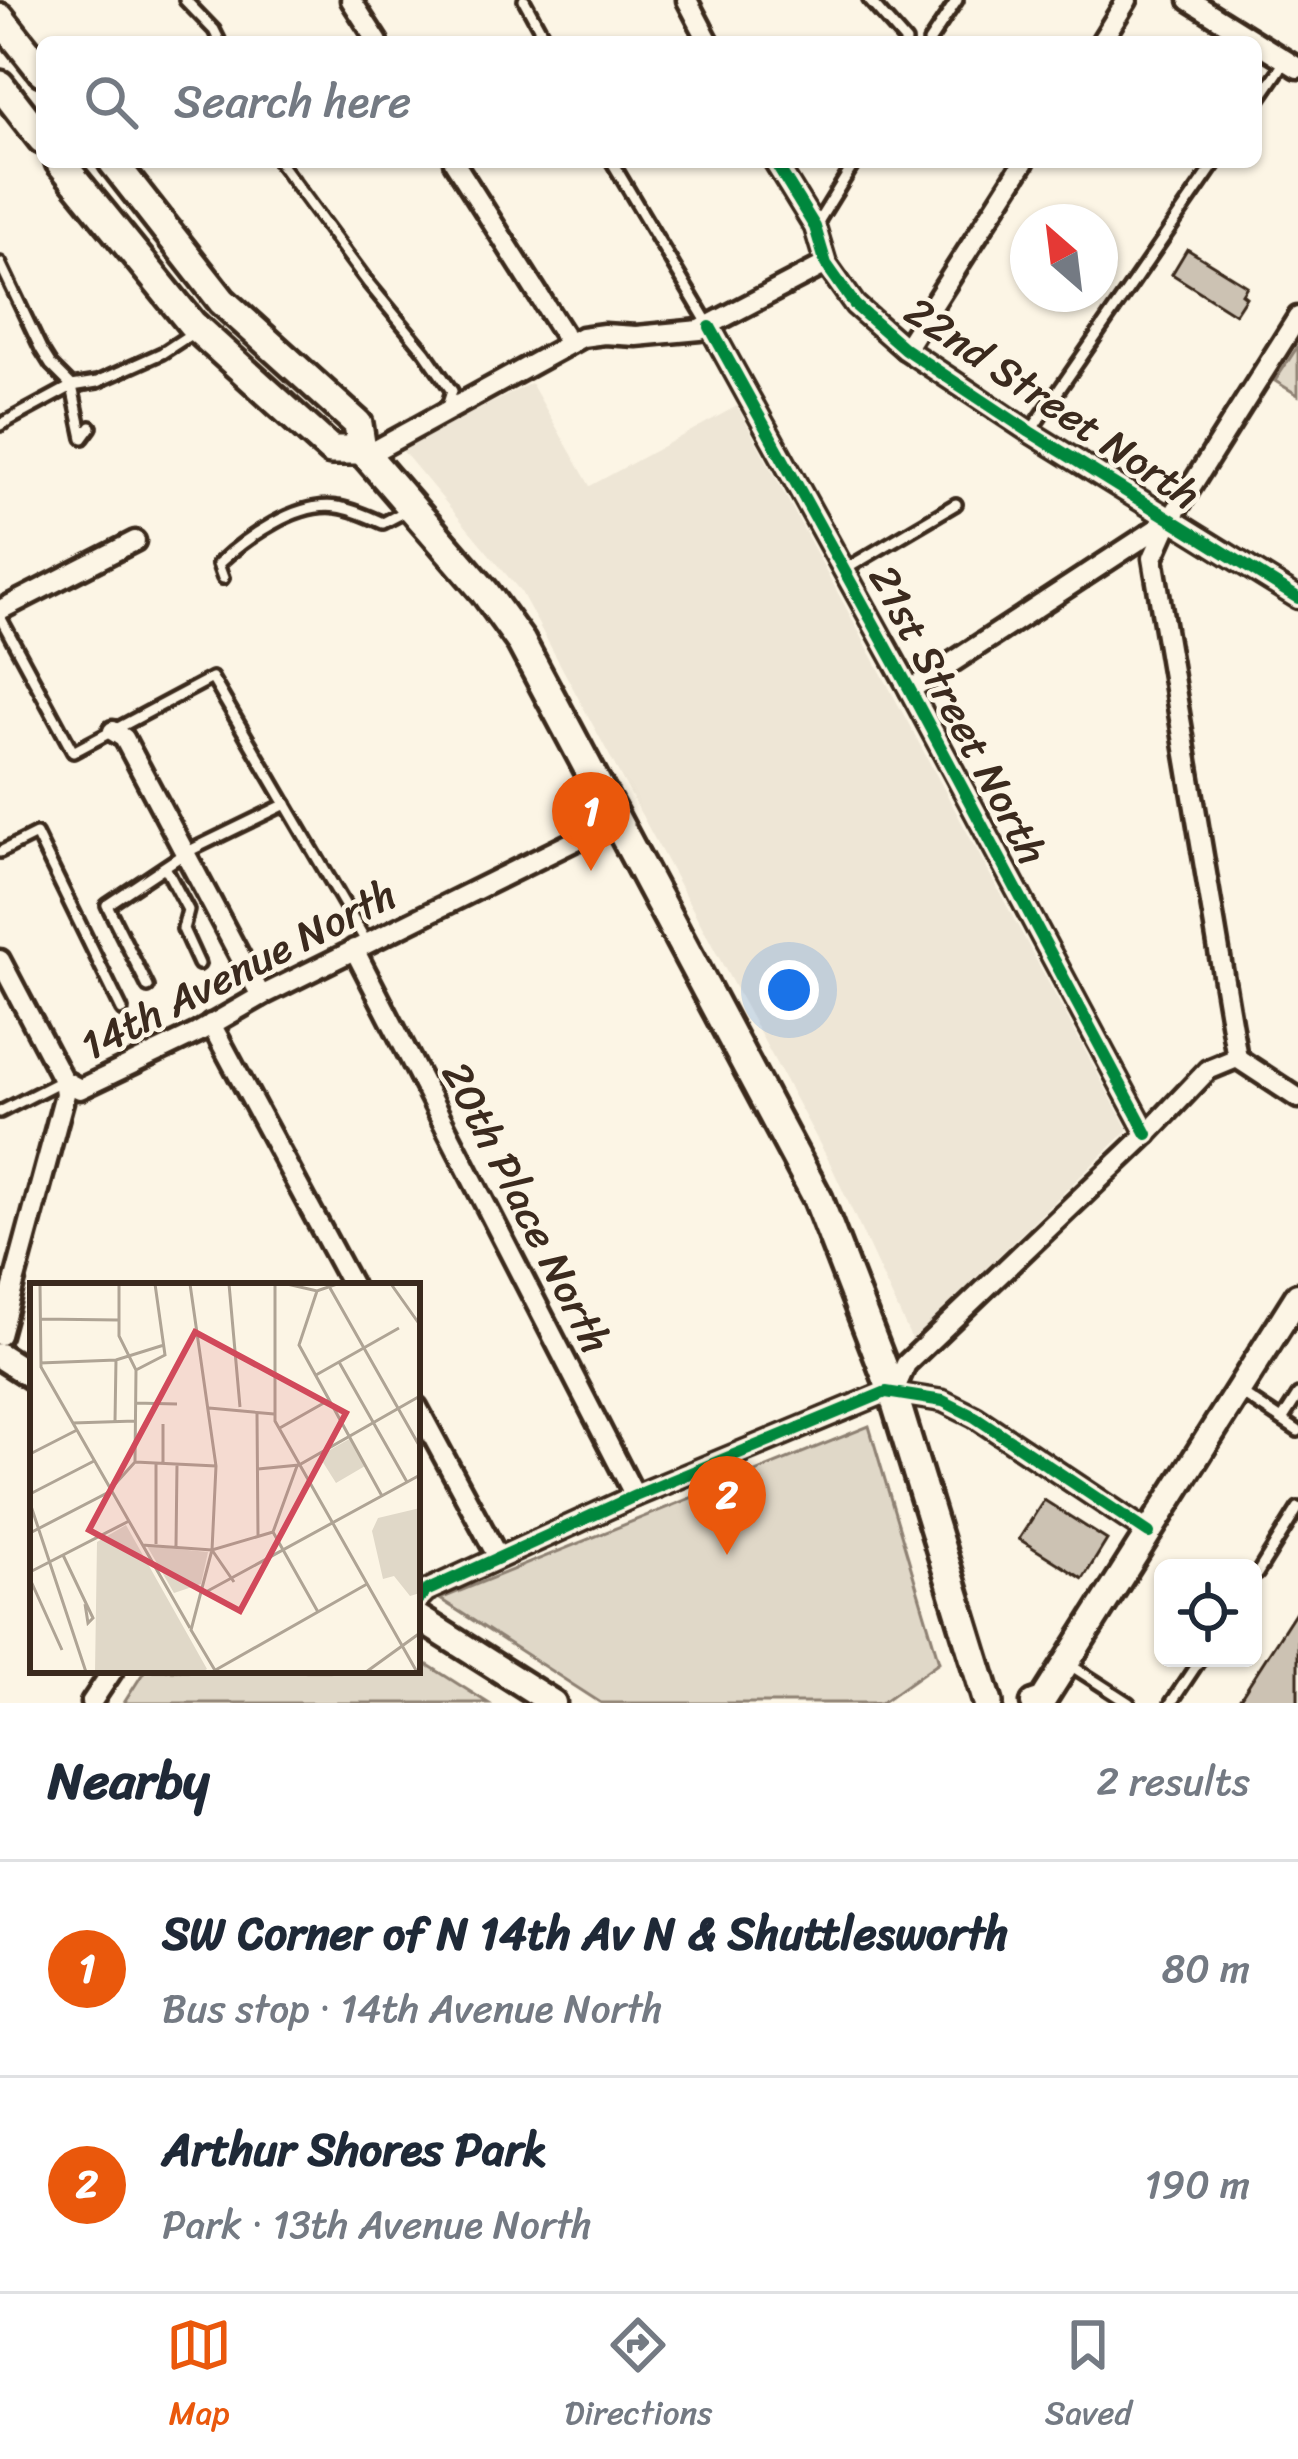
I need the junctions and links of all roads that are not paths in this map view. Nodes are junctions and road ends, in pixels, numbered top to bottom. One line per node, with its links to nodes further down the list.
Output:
1 (185, 0): 10 (lane)
2 (351, 0): 11 (street)
3 (524, 0): 12 (lane)
4 (687, 0): 13 (street)
5 (869, 0): 14 (lane)
6 (957, 0): 15 (lane)
7 (1127, 0): 16 (street)
8 (1190, 0): 17 (street)
9 (0, 18): 19 (main road)
10 (217, 36)
11 (374, 36)
12 (544, 36)
13 (706, 36)
14 (901, 36)
15 (933, 36)
16 (1105, 36)
17 (1247, 36)
18 (1262, 45): 20 (street)
19 (36, 63)
20 (1292, 64): 22 (lane)
21 (0, 85): 23 (main road)
22 (1262, 97)
23 (36, 131)
24 (65, 168): 38 (main road)
25 (118, 168): 46 (main road)
26 (283, 168): 42 (lane)
27 (458, 168): 39 (street)
28 (616, 168): 37 (lane)
29 (779, 168): 33 (street, 22nd Street North)
30 (851, 168): 33 (lane)
31 (1020, 168): 40 (street)
32 (1212, 168): 45 (lane)
33 (815, 227): 35 (street, 22nd Street North)
34 (0, 263): 41 (lane)
35 (826, 264): 37 (street); 40 (street, 22nd Street North)
36 (1298, 317): 49 (street)
37 (710, 327): 39 (street); 51 (street, 21st Street North)
38 (198, 329): 41 (lane); 46 (main road)
39 (569, 343): 42 (street)
40 (905, 349): 45 (street, 22nd Street North)
41 (71, 386): 43 (lane); 44 (lane)
42 (445, 412): 46 (street)
43 (0, 425)
44 (91, 428)
45 (1030, 432): 49 (street, 22nd Street North)
46 (364, 452): 48 (main road)
47 (956, 504): 51 (lane)
48 (411, 508): 52 (lane); 58 (main road)
49 (1170, 520): 53 (street, 22nd Street North); 55 (street); 69 (street)
50 (135, 541): 54 (street)
51 (844, 570): 55 (street, 21st Street North)
52 (223, 578)
53 (1298, 598)
54 (0, 613): 56 (lane)
55 (910, 690): 73 (street, 21st Street North)
56 (113, 730): 57 (lane); 60 (street)
57 (286, 804): 60 (lane); 62 (lane)
58 (617, 820): 62 (street, 14th Avenue North); 80 (main road)
59 (0, 852): 67 (lane)
60 (185, 853): 61 (lane); 66 (street)
61 (165, 867): 64 (lane); 65 (lane)
62 (361, 946): 66 (street, 14th Avenue North); 85 (street, 20th Place North)
63 (0, 960): 70 (street)
64 (199, 964)
65 (148, 987)
66 (261, 996): 68 (street, 14th Avenue North)
67 (122, 1010)
68 (211, 1024): 70 (street, 14th Avenue North); 74 (street)
69 (1237, 1058): 71 (street); 73 (street)
70 (63, 1081): 72 (lane); 76 (street, 14th Avenue North)
71 (1298, 1098)
72 (0, 1112)
73 (1147, 1134): 80 (street)
74 (350, 1283)
75 (1298, 1296): 79 (street)
76 (0, 1335)
77 (0, 1356): 78 (street)
78 (30, 1375)
79 (1238, 1391): 83 (lane); 87 (street)
80 (893, 1393): 85 (street); 87 (street); 98 (main road)
81 (1298, 1395): 83 (lane)
82 (420, 1413): 88 (street)
83 (1282, 1420): 84 (lane)
84 (1298, 1431)
85 (635, 1496): 88 (street)
86 (1298, 1508): 89 (lane)
87 (1149, 1533): 92 (street)
88 (498, 1557): 90 (street)
89 (1262, 1566)
90 (420, 1597)
91 (420, 1619): 97 (street)
92 (1066, 1663): 95 (lane); 99 (street)
93 (1195, 1667): 102 (lane)
94 (111, 1673): 96 (street)
95 (1110, 1691): 100 (lane); 101 (lane)
96 (91, 1703)
97 (554, 1703)
98 (988, 1703)
99 (1034, 1703)
100 (1103, 1703)
101 (1129, 1703)
102 (1171, 1703)

